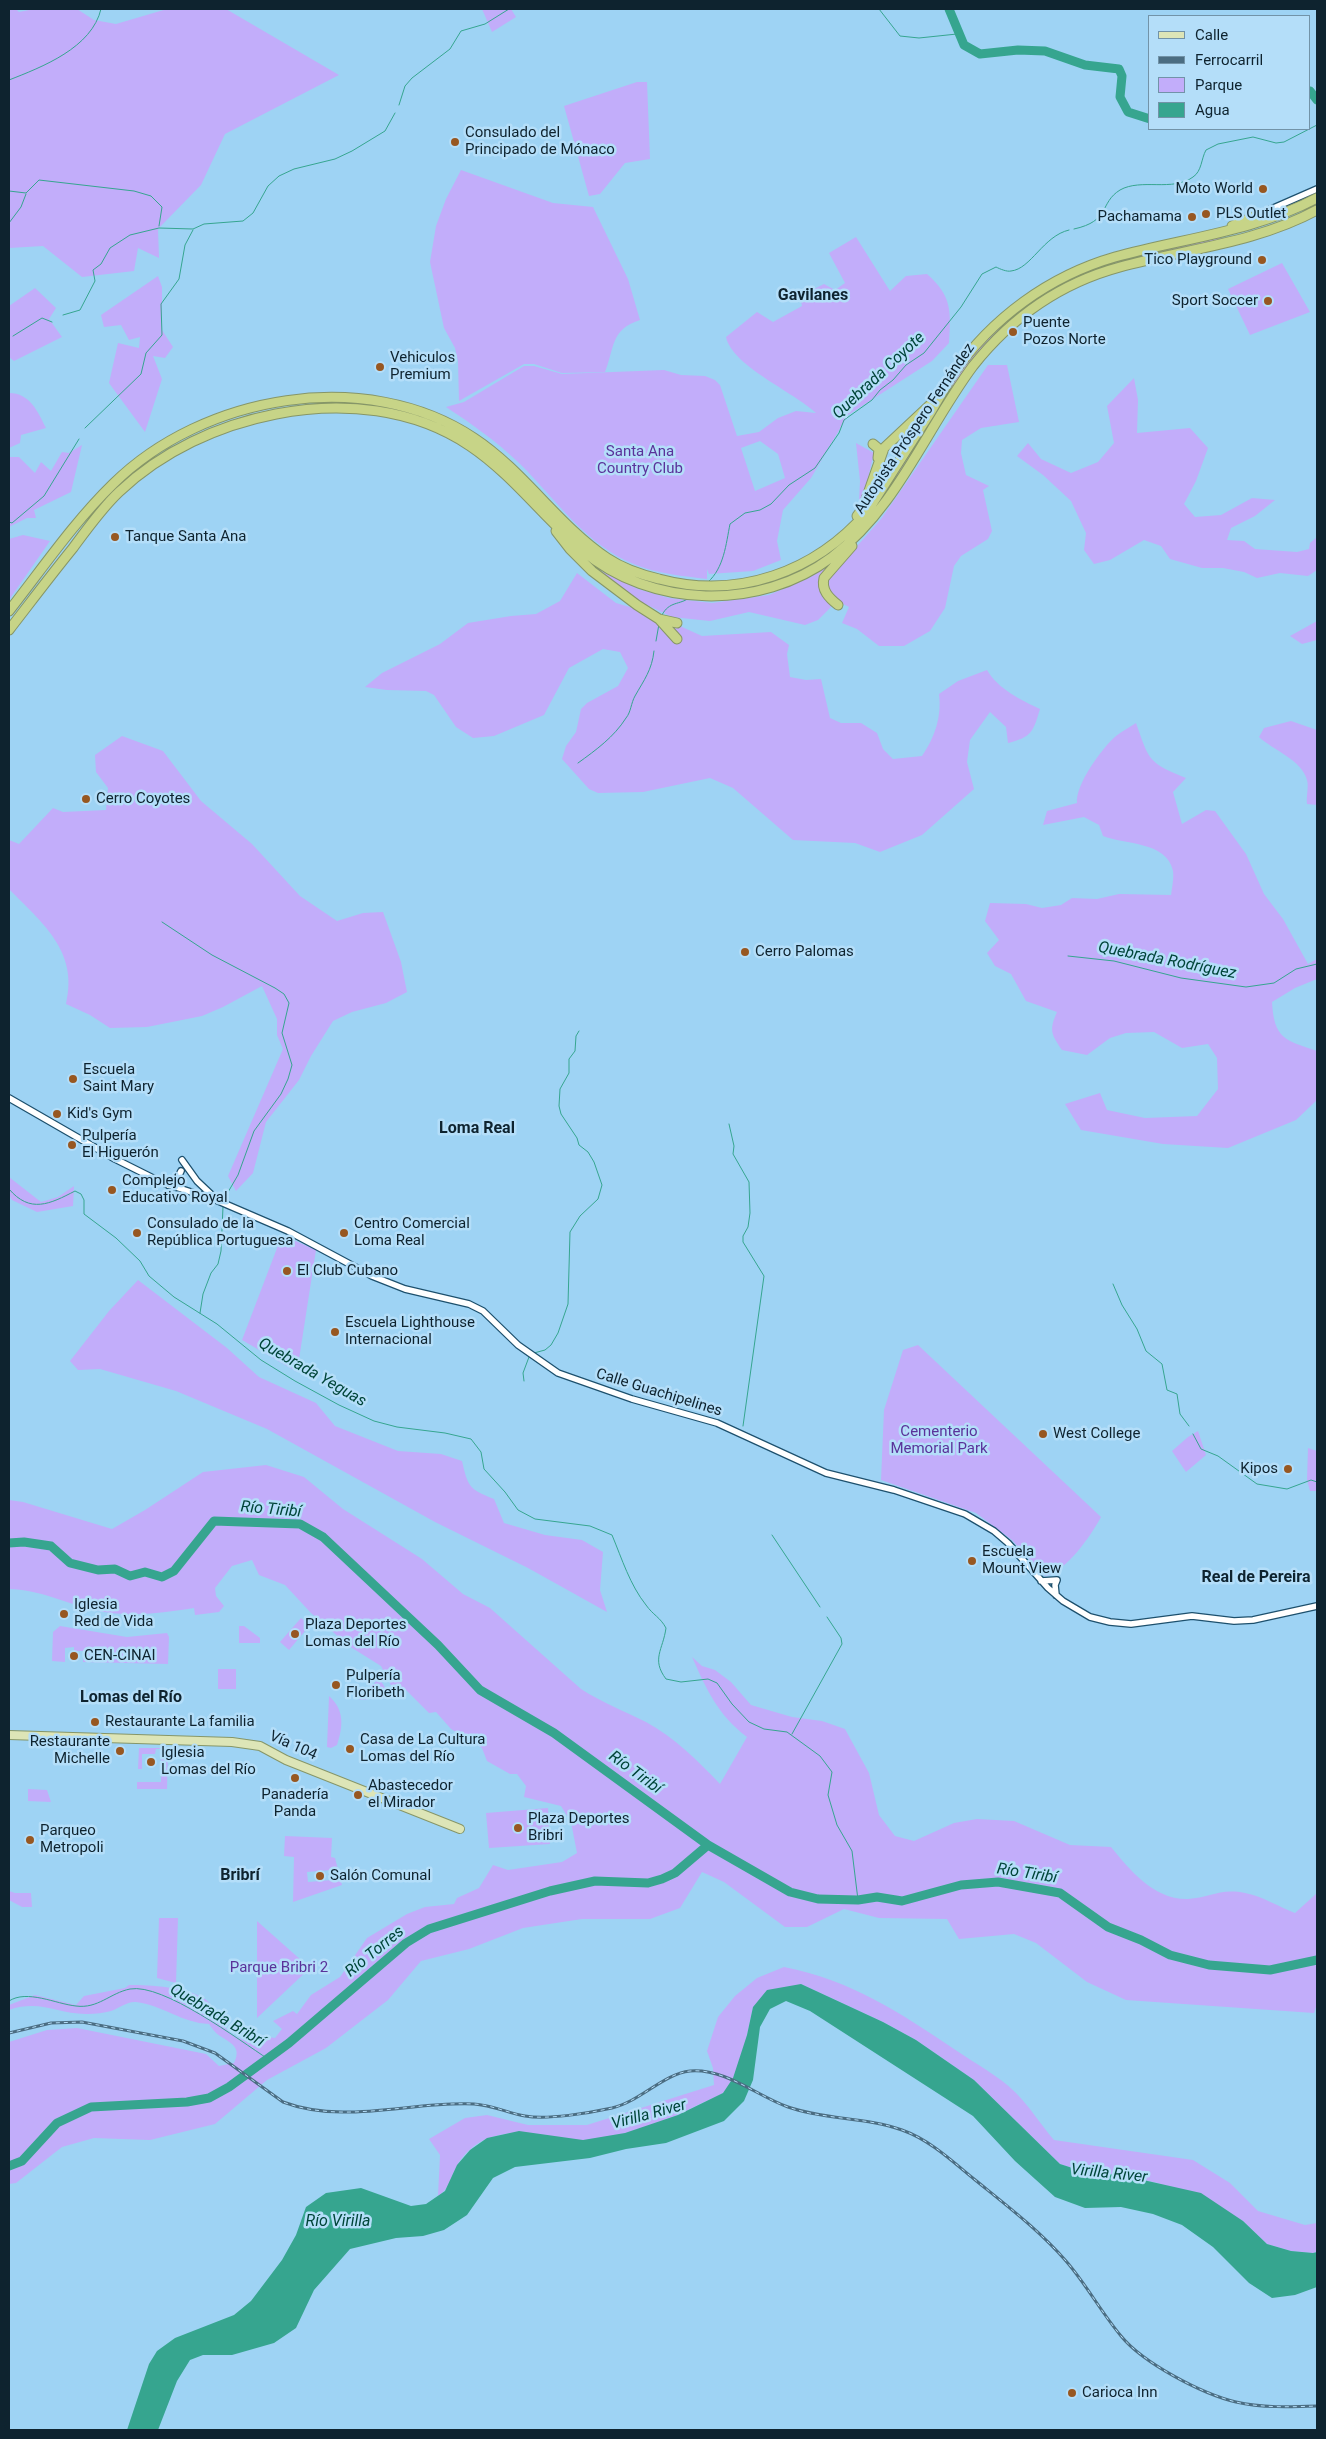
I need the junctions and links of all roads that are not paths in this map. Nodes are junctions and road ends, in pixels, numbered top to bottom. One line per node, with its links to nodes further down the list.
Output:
1 (1317, 188): 5 (street)
2 (1317, 198): 6 (highway, Autopista Próspero Fernández)
3 (1317, 210): 7 (highway, Autopista Próspero Fernández)
4 (1317, 215): 7 (highway)
5 (1253, 218): 6 (highway)
6 (1204, 236): 8 (highway, Autopista Próspero Fernández)
7 (1247, 238): 9 (highway, Autopista Próspero Fernández)
8 (943, 392): 11 (highway, Autopista Próspero Fernández); 11 (highway)
9 (878, 512): 10 (highway, Autopista Próspero Fernández); 12 (highway)
10 (550, 520): 14 (highway); 16 (highway, Autopista Próspero Fernández)
11 (842, 538): 13 (highway, Autopista Próspero Fernández)
12 (838, 605)
13 (9, 611)
14 (661, 620): 15 (highway); 17 (highway)
15 (677, 623)
16 (9, 630)
17 (677, 639)
18 (9, 1098): 21 (street, Calle Guachipelines)
19 (182, 1160): 22 (street)
20 (181, 1171): 21 (street)
21 (168, 1185): 22 (street, Calle Guachipelines)
22 (216, 1200): 23 (street, Calle Guachipelines)
23 (1041, 1581): 24 (street, Calle Guachipelines); 24 (street)
24 (1056, 1595): 25 (street, Calle Guachipelines)
25 (1317, 1606)
26 (9, 1736): 27 (main road, Vía 104)
27 (460, 1829)

